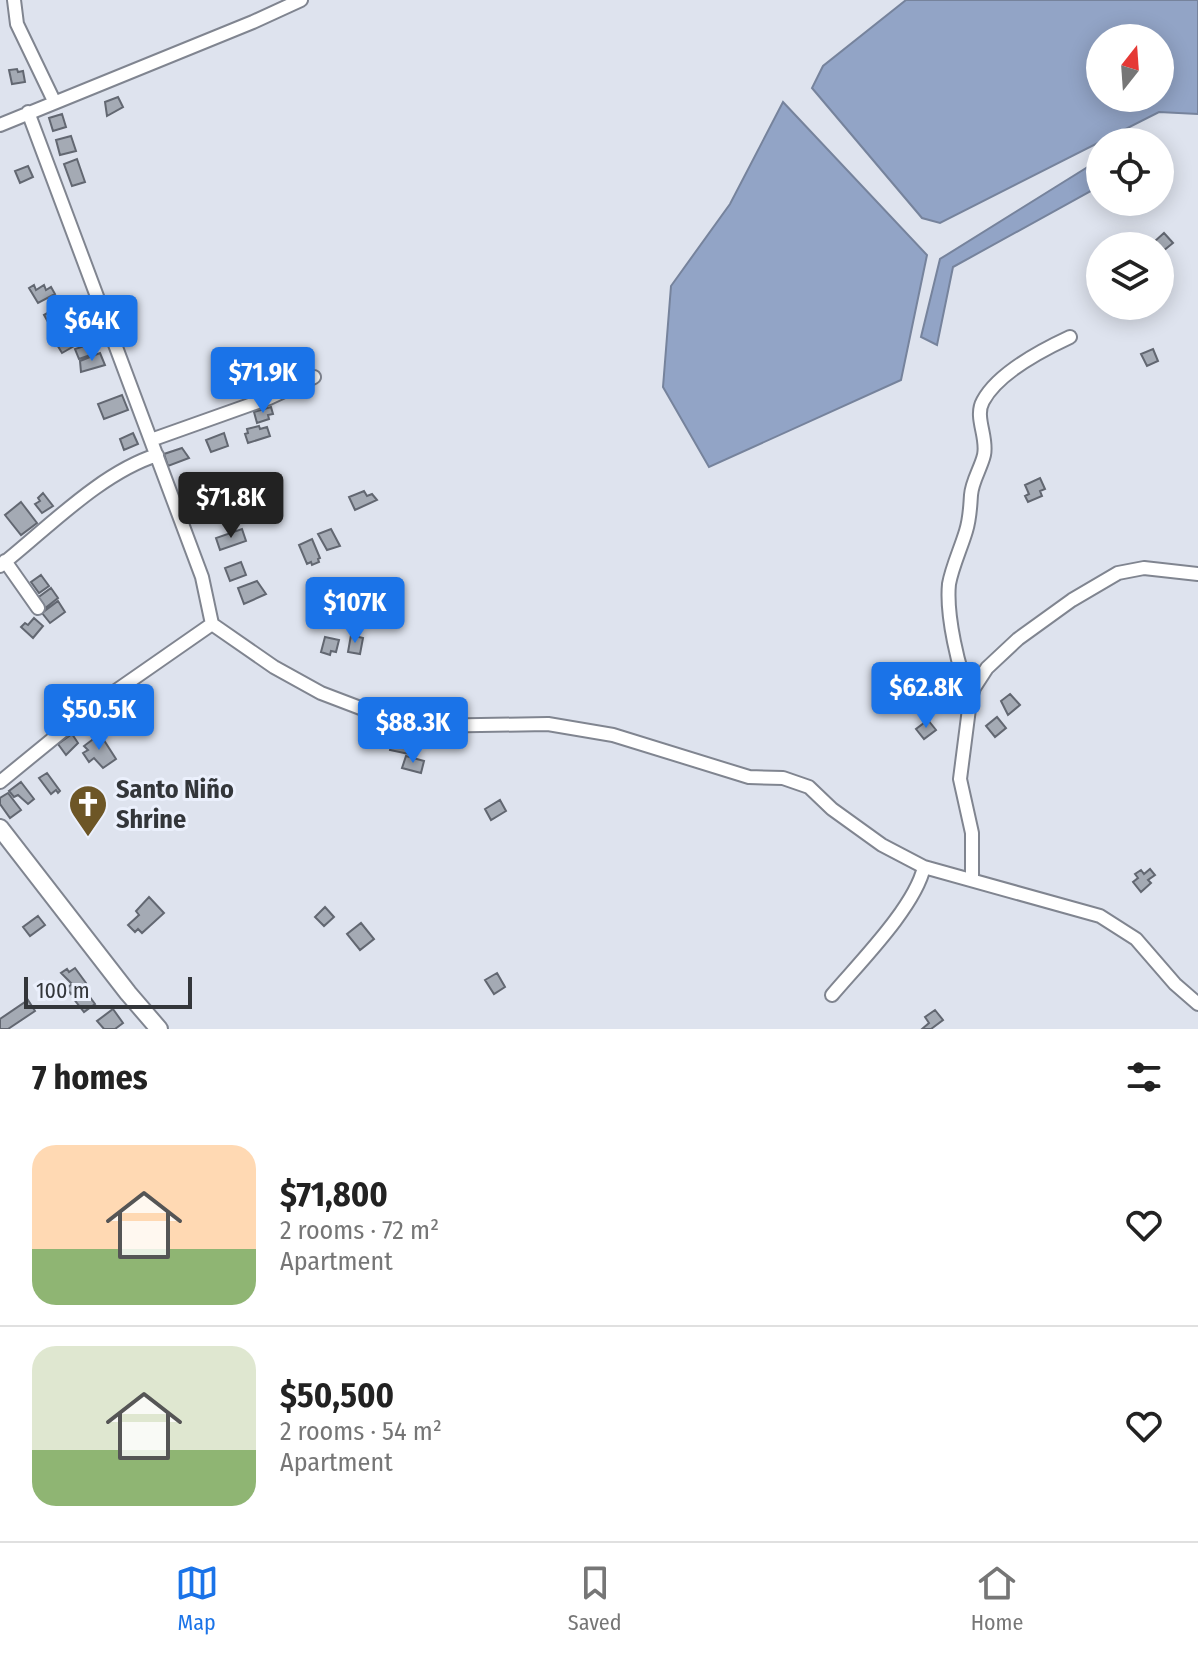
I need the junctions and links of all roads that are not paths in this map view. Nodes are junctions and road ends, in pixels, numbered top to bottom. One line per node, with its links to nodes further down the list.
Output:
1 (14, 0): 3 (street)
2 (301, 0): 3 (street)
3 (54, 101): 4 (street)
4 (28, 112): 5 (street); 8 (street)
5 (0, 125)
6 (1070, 337): 14 (street)
7 (314, 377): 8 (street)
8 (151, 440): 9 (street)
9 (157, 455): 10 (street); 13 (street)
10 (3, 564): 12 (street)
11 (1198, 574): 14 (street)
12 (38, 608)
13 (212, 624): 15 (street); 17 (street)
14 (971, 697): 18 (street)
15 (0, 782)
16 (0, 828): 21 (main road)
17 (924, 867): 18 (street); 19 (street)
18 (972, 879): 20 (street)
19 (832, 995)
20 (1198, 1004)
21 (159, 1029)

